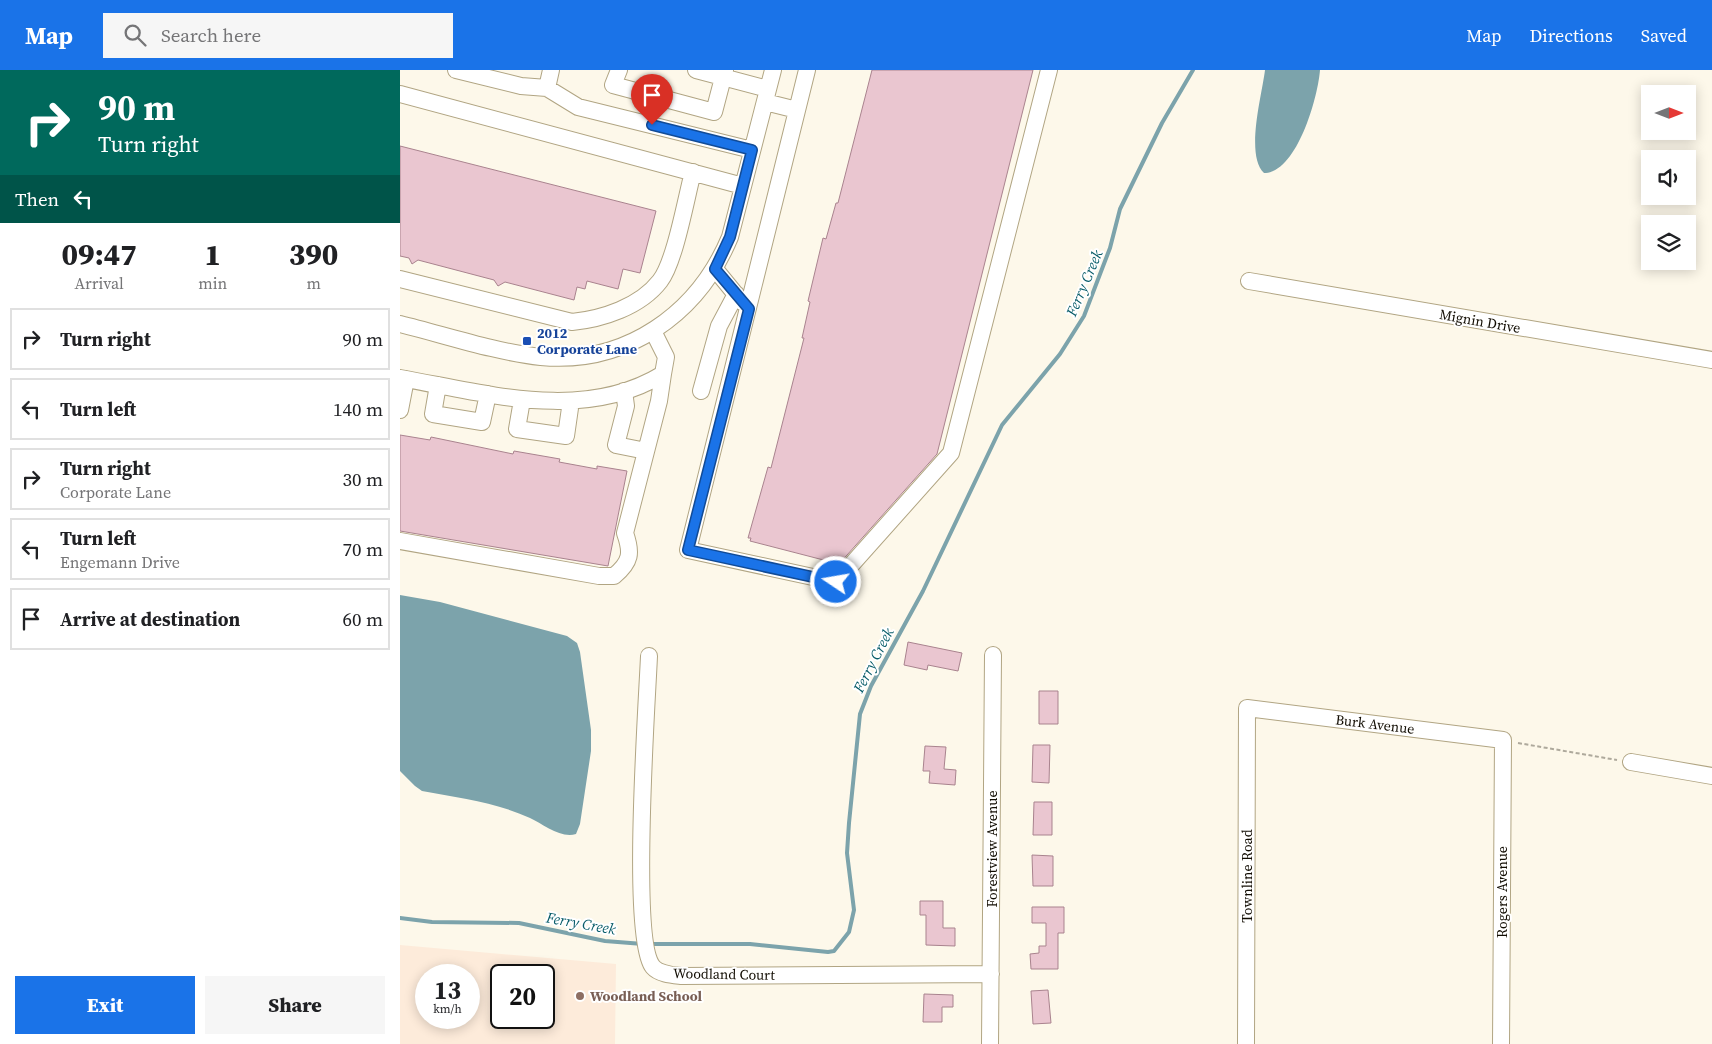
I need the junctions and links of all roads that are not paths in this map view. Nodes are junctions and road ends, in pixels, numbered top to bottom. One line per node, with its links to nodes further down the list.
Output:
1 (456, 70): 9 (street)
2 (551, 70): 9 (street)
3 (619, 70): 8 (street)
4 (696, 70): 8 (street)
5 (773, 70): 11 (street)
6 (807, 70): 12 (street)
7 (1049, 70): 20 (street)
8 (724, 74): 11 (street)
9 (546, 88): 13 (street)
10 (400, 94): 14 (street)
11 (766, 95): 12 (street); 13 (street)
12 (797, 110): 20 (street)
13 (752, 150): 15 (street)
14 (693, 172): 15 (street); 17 (street)
15 (743, 186): 16 (street)
16 (715, 269): 19 (street); 22 (street)
17 (400, 279)
18 (1249, 281): 23 (street, Mignin Drive)
19 (736, 294): 20 (street); 28 (street)
20 (749, 309)
21 (400, 324): 22 (street)
22 (653, 331): 24 (street)
23 (1712, 360)
24 (664, 374): 27 (street); 33 (street)
25 (403, 378): 26 (street); 32 (street)
26 (438, 385): 29 (street); 29 (street)
27 (624, 391): 31 (street); 33 (street)
28 (701, 392)
29 (488, 394): 30 (street)
30 (522, 400): 31 (street); 31 (street)
31 (571, 401)
32 (400, 410)
33 (646, 451): 34 (street)
34 (400, 541)
35 (993, 655): 41 (street, Forestview Avenue)
36 (649, 656): 41 (street, Woodland Court)
37 (1247, 708): 38 (street, Burk Avenue); 43 (street, Townline Road)
38 (1503, 740): 44 (street, Rogers Avenue)
39 (1631, 762): 40 (street)
40 (1712, 776)
41 (991, 974): 42 (street, Forestview Avenue)
42 (990, 1044)
43 (1246, 1044)
44 (1501, 1044)

